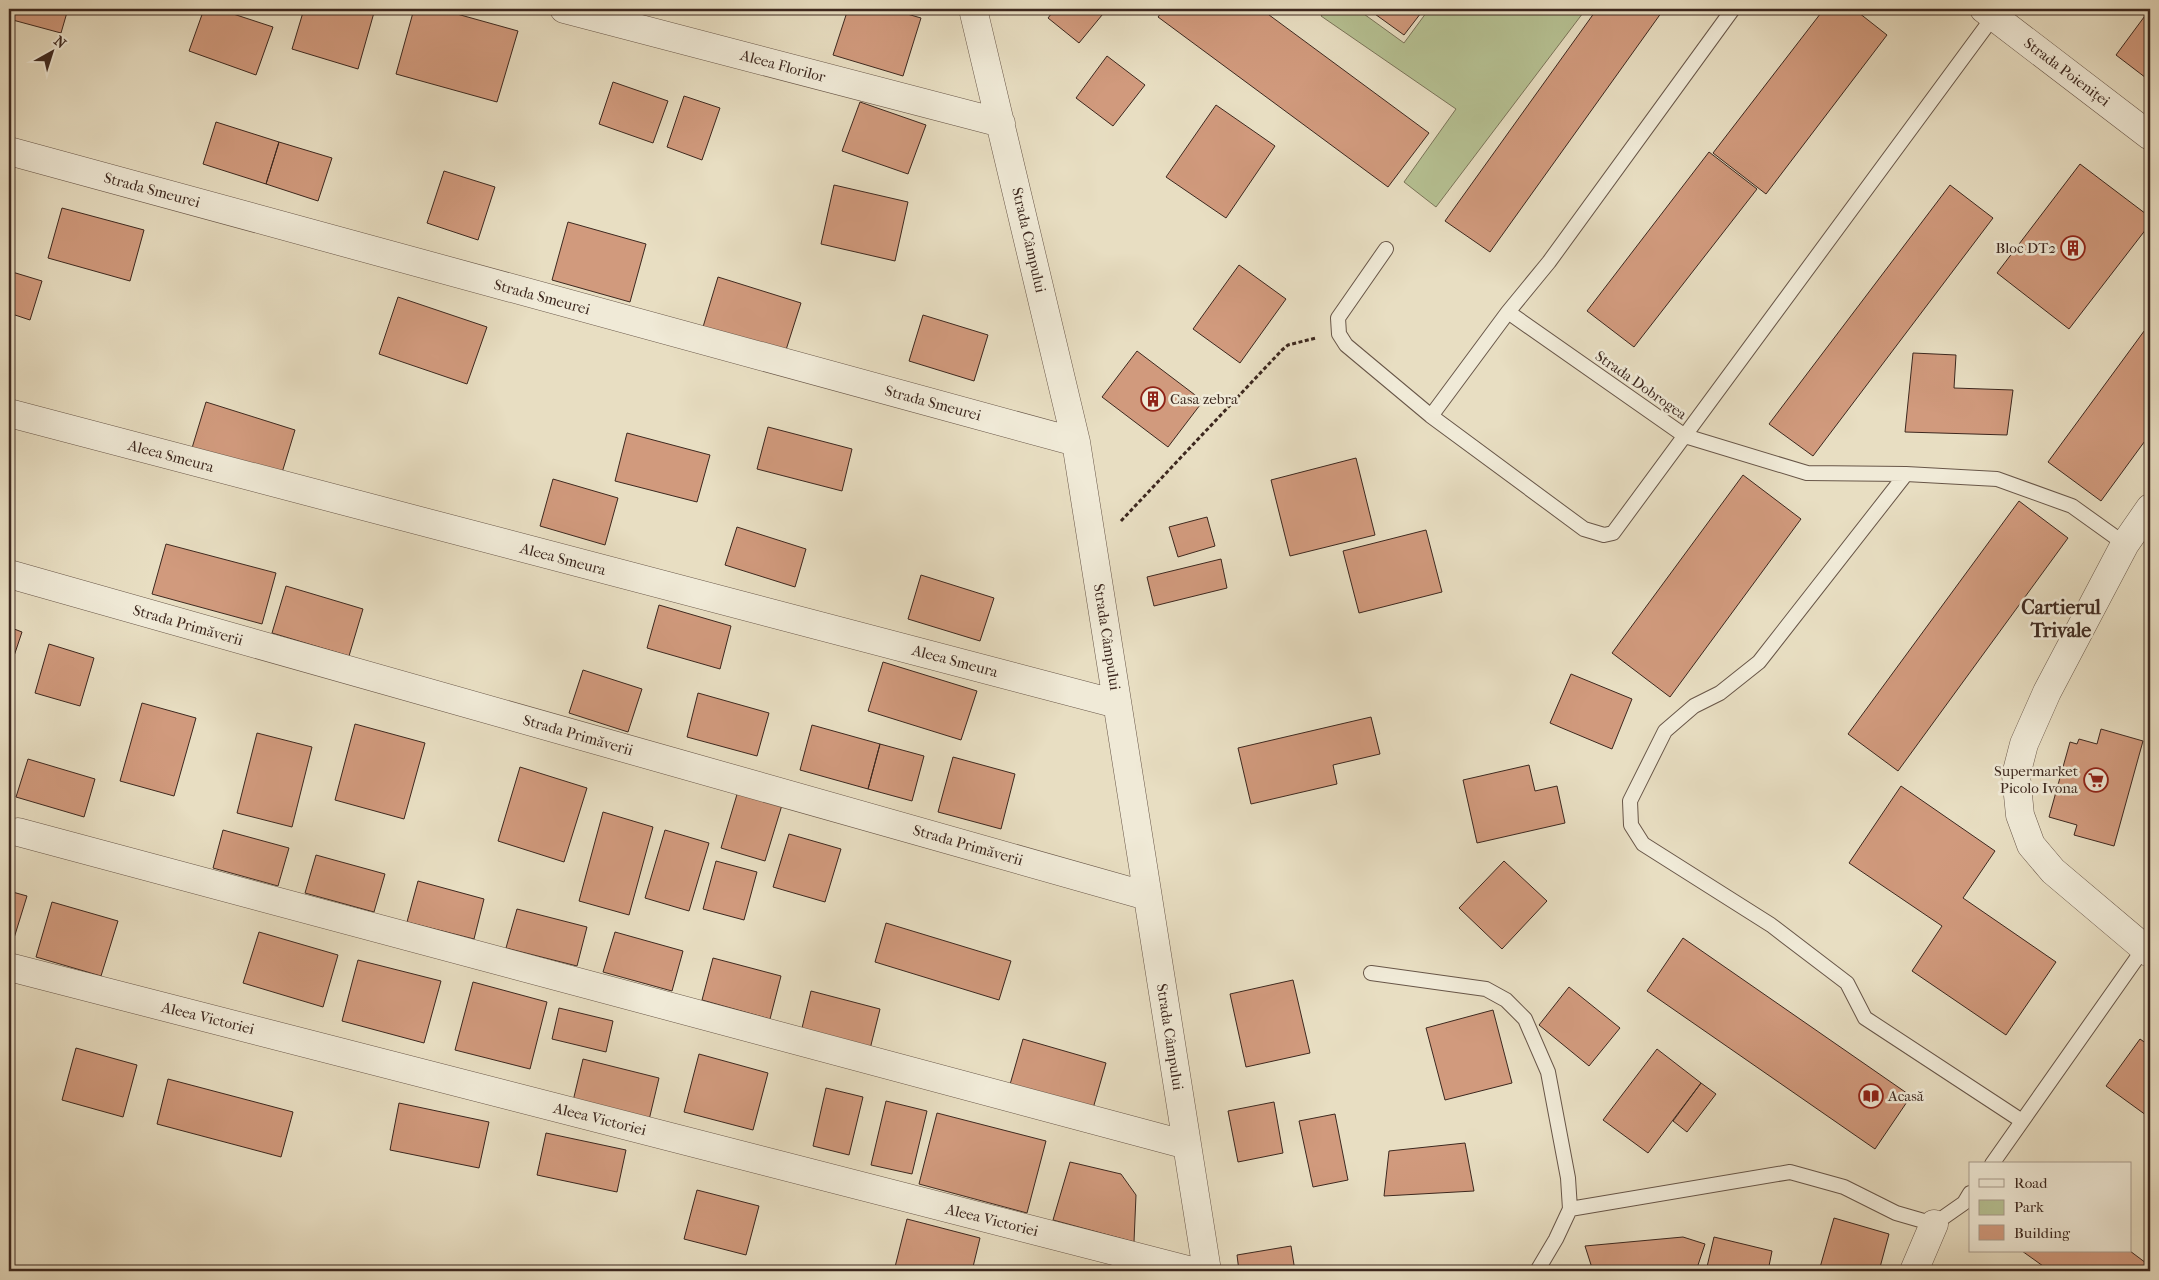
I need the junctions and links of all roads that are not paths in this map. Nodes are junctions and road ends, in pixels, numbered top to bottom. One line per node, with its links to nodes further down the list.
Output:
1 (564, 9): 5 (street, Aleea Florilor)
2 (1733, 9): 9 (lane)
3 (968, 10): 5 (street, Strada Câmpului)
4 (1992, 11): 6 (street, Strada Poieniței); 12 (lane)
5 (1001, 123): 13 (street, Strada Câmpului)
6 (2150, 136)
7 (9, 152): 13 (street, Strada Smeurei)
8 (1386, 249): 11 (lane)
9 (1508, 312): 11 (lane); 12 (lane, Strada Dobrogea)
10 (9, 413): 18 (street, Aleea Smeura)
11 (1431, 416): 12 (lane)
12 (1685, 436): 14 (lane, Strada Dobrogea)
13 (1076, 442): 18 (street, Strada Câmpului)
14 (1906, 474): 16 (lane, Strada Dobrogea); 24 (lane)
15 (2150, 508): 16 (street)
16 (2125, 544): 21 (street)
17 (9, 574): 20 (street, Strada Primăverii)
18 (1117, 704): 20 (street, Strada Câmpului)
19 (18, 832): 25 (street)
20 (1148, 896): 25 (street, Strada Câmpului)
21 (2147, 950): 24 (lane)
22 (9, 966): 30 (street, Aleea Victoriei)
23 (1372, 973): 28 (lane)
24 (2022, 1121): 26 (lane)
25 (1187, 1146): 31 (street, Strada Câmpului)
26 (1993, 1162)
27 (1969, 1196): 29 (lane)
28 (1570, 1209): 29 (lane); 32 (lane)
29 (1934, 1224): 33 (street)
30 (1192, 1271)
31 (1207, 1271)
32 (1537, 1271)
33 (1914, 1271)

